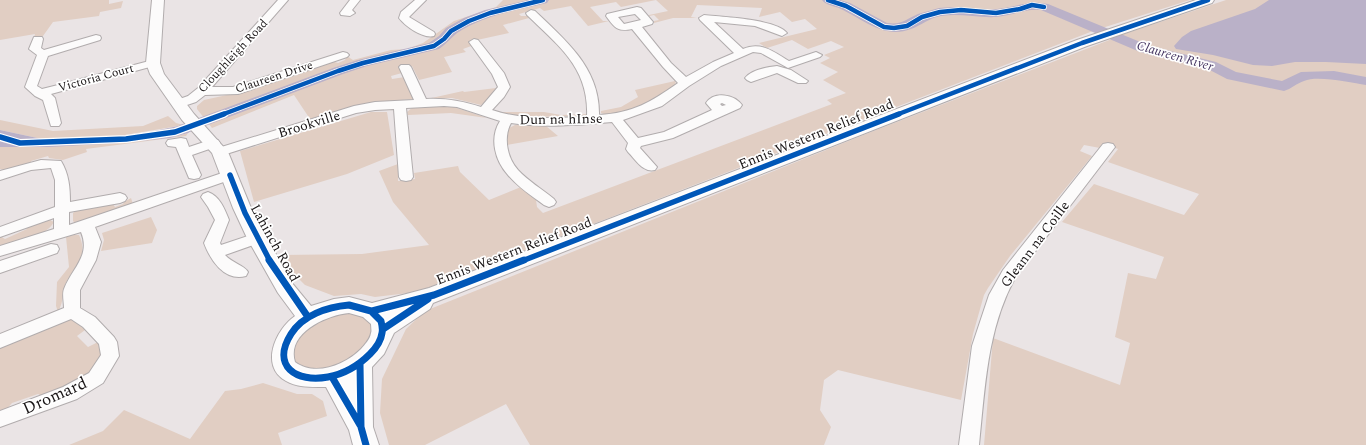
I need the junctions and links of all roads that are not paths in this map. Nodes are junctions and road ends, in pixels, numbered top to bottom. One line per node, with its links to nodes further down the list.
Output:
1 (158, 0): 18 (main road)
2 (284, 0): 24 (street, Cloughleigh Road)
3 (355, 0): 6 (street)
4 (421, 0): 10 (street)
5 (1208, 0): 59 (main road, Ennis Western Relief Road)
6 (350, 13)
7 (531, 13): 34 (street)
8 (635, 25): 23 (street)
9 (782, 32): 14 (street)
10 (430, 34)
11 (38, 39): 15 (street)
12 (90, 41): 15 (street)
13 (474, 46): 30 (street)
14 (741, 53): 20 (street, Dun na hInse); 23 (street, Dun na hInse)
15 (42, 54): 25 (street, Victoria Court)
16 (343, 55): 24 (street, Claureen Drive)
17 (816, 55): 20 (street)
18 (153, 63): 25 (street, Victoria Court); 27 (main road, Lahinch Road)
19 (405, 67): 26 (street)
20 (784, 67): 21 (street); 22 (street, Dun na hInse)
21 (751, 78)
22 (802, 81)
23 (685, 84): 31 (street, Dun na hInse)
24 (202, 91): 27 (street, Cloughleigh Road)
25 (39, 93): 32 (street, Victoria Court)
26 (421, 102): 28 (street, Brookville); 30 (street, Brookville)
27 (178, 104): 37 (main road, Lahinch Road)
28 (400, 104): 37 (street, Brookville); 44 (street)
29 (720, 111): 35 (street)
30 (483, 112): 33 (street, Brookville)
31 (615, 118): 34 (street, Dun na hInse); 35 (street, Dun na hInse)
32 (41, 119)
33 (507, 119): 34 (street, Dun na hInse); 47 (street)
34 (593, 119)
35 (635, 143): 40 (street, Dun na hInse)
36 (173, 144): 39 (street)
37 (216, 148): 39 (street, Brookville); 42 (main road, Lahinch Road)
38 (1101, 150): 65 (street, Gleann na Coille)
39 (185, 153): 41 (street)
40 (650, 167)
41 (194, 175)
42 (230, 175): 49 (street); 52 (main road, Lahinch Road)
43 (0, 176): 48 (street)
44 (406, 177)
45 (208, 197): 54 (street)
46 (120, 198): 48 (street)
47 (549, 202)
48 (63, 209): 50 (street); 51 (street)
49 (86, 225): 51 (street); 57 (street)
50 (0, 232)
51 (62, 232): 55 (street)
52 (257, 238): 54 (street); 58 (main road, Lahinch Road)
53 (51, 249): 55 (street)
54 (216, 253): 56 (street)
55 (0, 259)
56 (240, 272)
57 (72, 311): 60 (street); 63 (street, Dromard)
58 (308, 317): 59 (main road); 62 (main road)
59 (378, 320): 61 (main road)
60 (0, 341)
61 (360, 364): 62 (main road); 64 (main road)
62 (332, 377): 64 (main road)
63 (0, 419)
64 (363, 436)
65 (969, 445)

